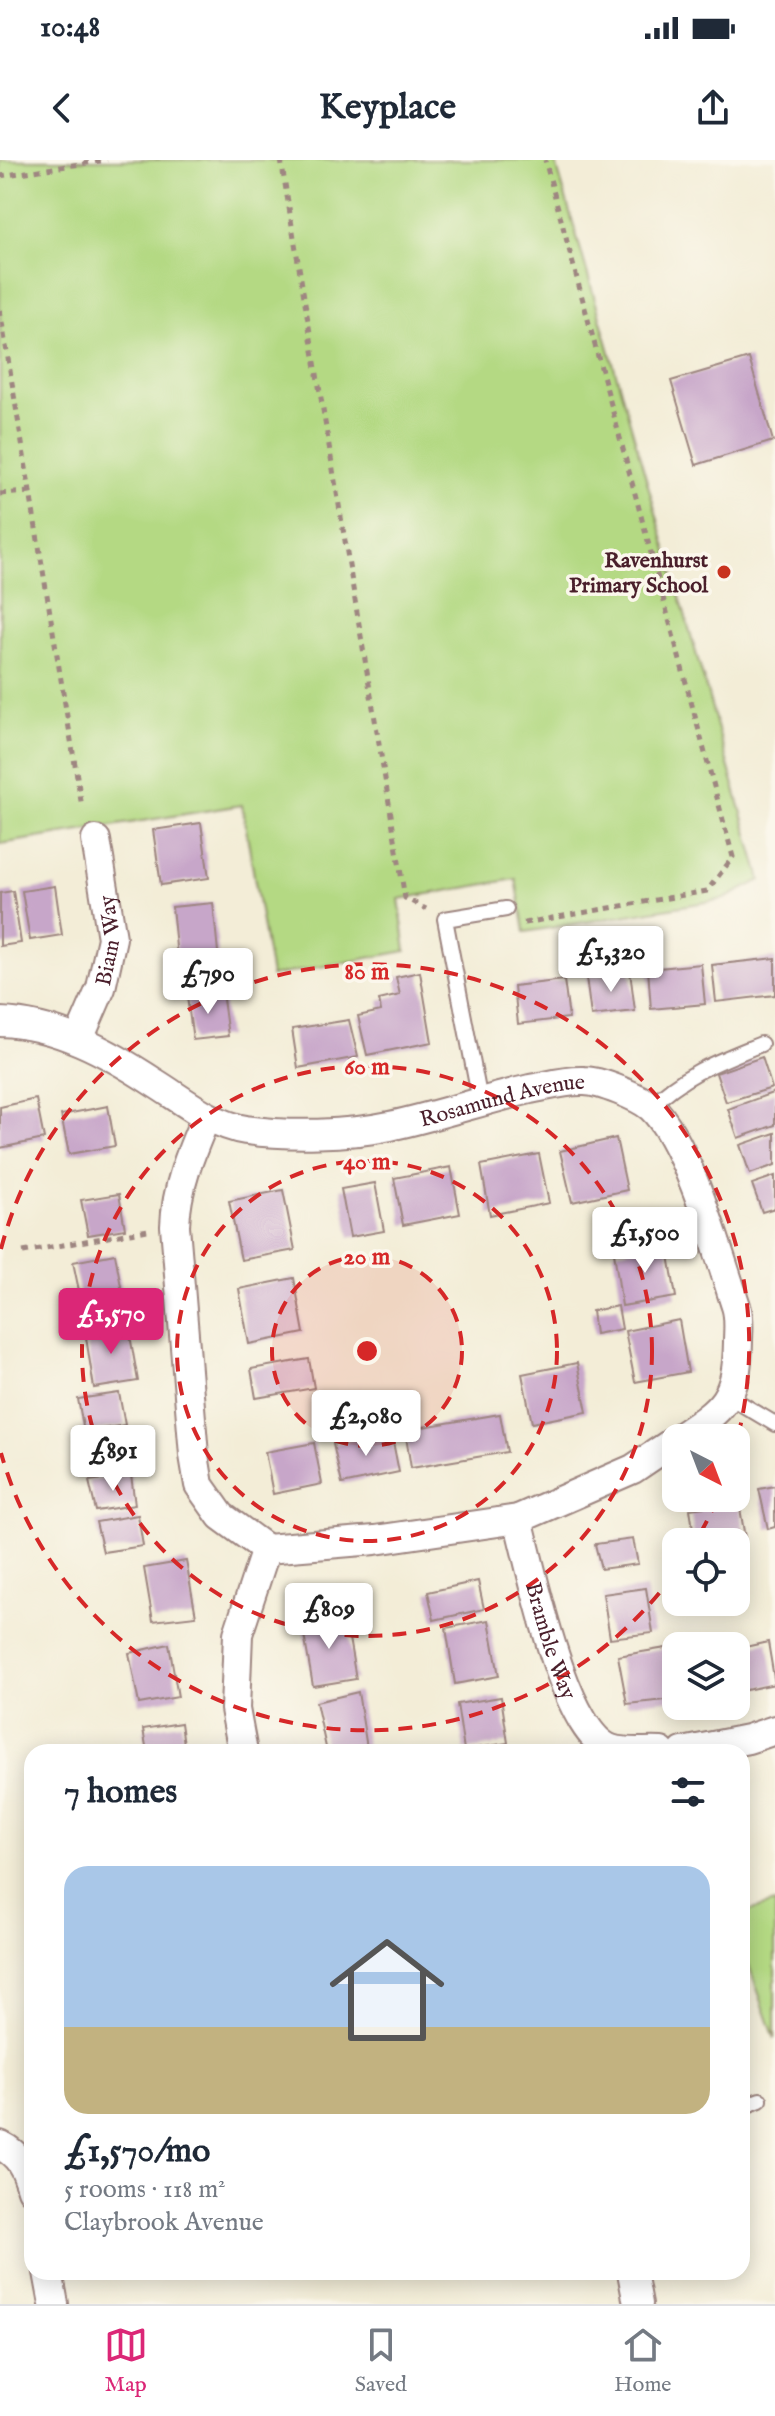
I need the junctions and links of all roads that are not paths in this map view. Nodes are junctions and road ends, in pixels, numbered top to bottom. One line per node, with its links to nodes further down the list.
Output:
1 (96, 840): 4 (street, Biam Way)
2 (506, 909): 6 (lane)
3 (0, 1022): 4 (street, Rosamund Avenue)
4 (79, 1039): 8 (street, Rosamund Avenue)
5 (761, 1044): 7 (lane)
6 (480, 1101): 7 (street, Rosamund Avenue); 8 (street, Rosamund Avenue)
7 (650, 1107): 9 (street, Rosamund Avenue)
8 (206, 1117): 14 (street)
9 (728, 1396): 10 (street); 11 (lane)
10 (700, 1424)
11 (775, 1424)
12 (662, 1450): 13 (street)
13 (518, 1519): 14 (street); 17 (street, Bramble Way)
14 (266, 1549): 16 (street)
15 (775, 1730): 18 (street)
16 (242, 1744)
17 (604, 1744)
18 (723, 1744)
19 (760, 2100): 20 (lane)
20 (750, 2104)
21 (7, 2149): 22 (street)
22 (24, 2165)
23 (50, 2280): 25 (street)
24 (634, 2280): 26 (street)
25 (54, 2304)
26 (638, 2304)

